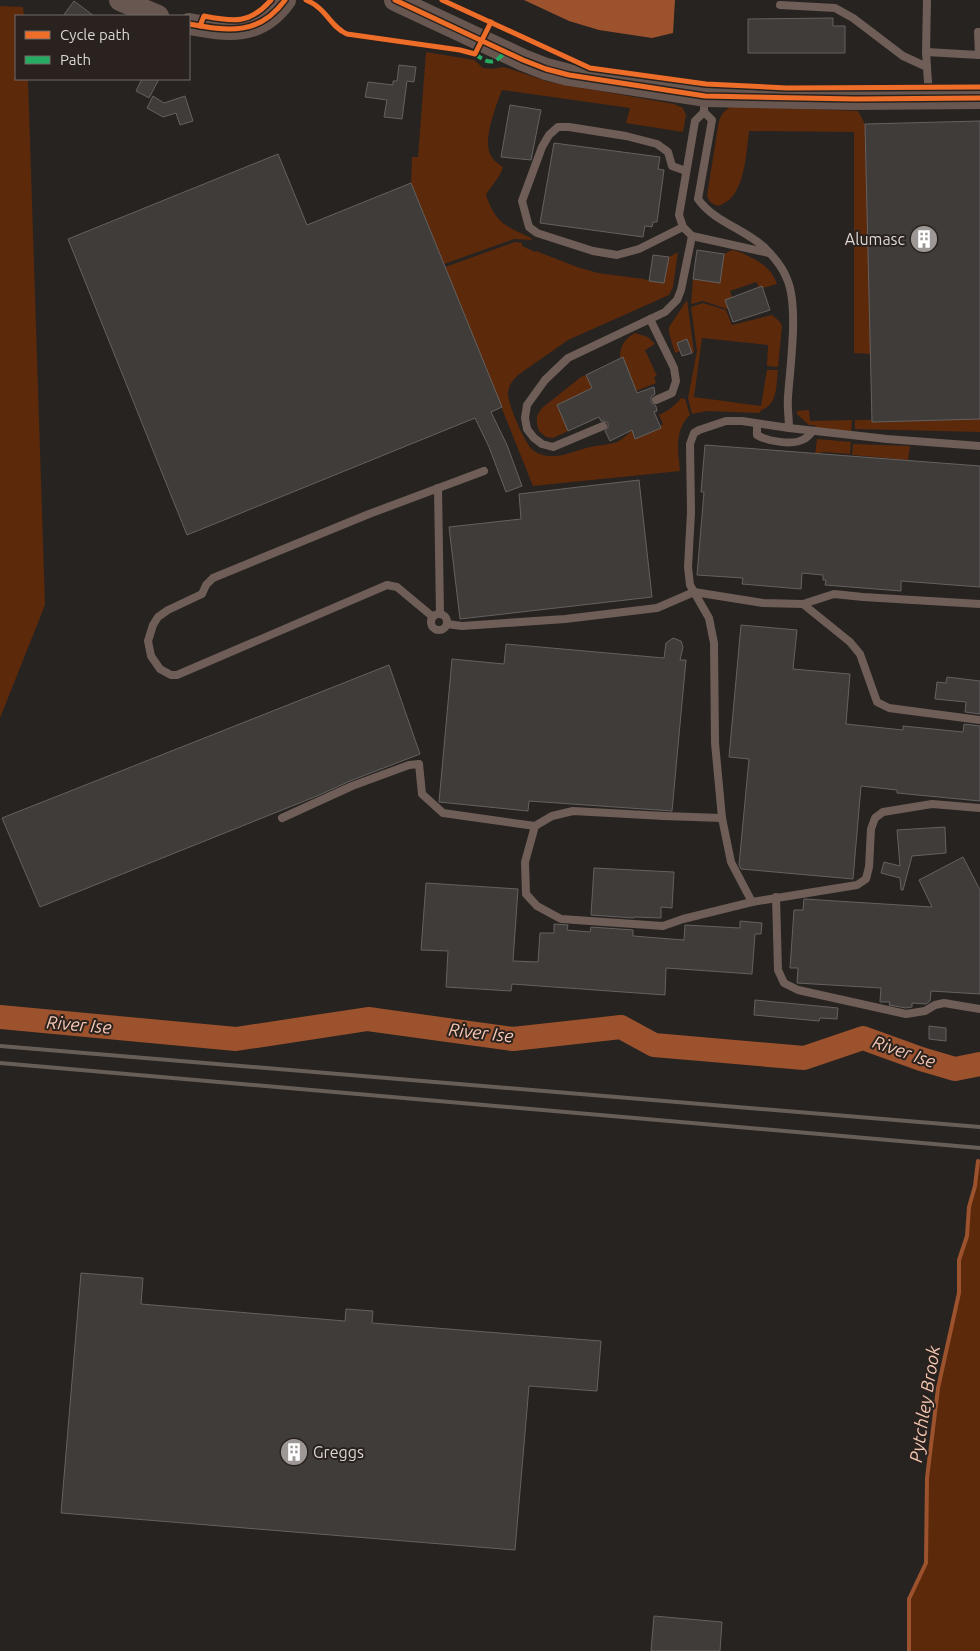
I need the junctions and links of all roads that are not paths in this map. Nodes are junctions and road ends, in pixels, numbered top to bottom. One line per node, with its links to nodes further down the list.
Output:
1 (120, 0): 6 (street)
2 (286, 0): 7 (street)
3 (395, 0): 14 (street)
4 (927, 0): 9 (lane)
5 (780, 5): 11 (lane)
6 (156, 15)
7 (190, 24)
8 (980, 32): 10 (lane)
9 (926, 52): 10 (lane); 11 (lane)
10 (980, 55)
11 (927, 67): 13 (lane)
12 (980, 98): 13 (street)
13 (929, 99): 14 (street)
14 (704, 104): 15 (lane); 18 (lane)
15 (686, 171): 16 (lane); 16 (lane)
16 (683, 227): 17 (lane)
17 (692, 236): 18 (lane); 19 (lane)
18 (769, 253): 23 (lane)
19 (650, 319): 20 (lane); 22 (lane)
20 (656, 400)
21 (757, 424): 23 (lane); 24 (lane); 28 (lane)
22 (603, 426)
23 (790, 428): 24 (lane)
24 (812, 431): 25 (lane)
25 (980, 446)
26 (484, 470): 27 (lane)
27 (438, 488): 31 (lane); 31 (lane)
28 (694, 592): 29 (lane); 32 (lane); 36 (lane)
29 (803, 604): 30 (lane); 33 (lane)
30 (980, 604)
31 (436, 616): 32 (lane); 32 (lane)
32 (447, 624)
33 (980, 720)
34 (980, 808): 38 (lane)
35 (282, 818): 37 (lane)
36 (722, 818): 37 (lane); 39 (lane)
37 (536, 826): 39 (lane)
38 (776, 897): 39 (lane); 40 (lane)
39 (752, 902)
40 (980, 1009)

